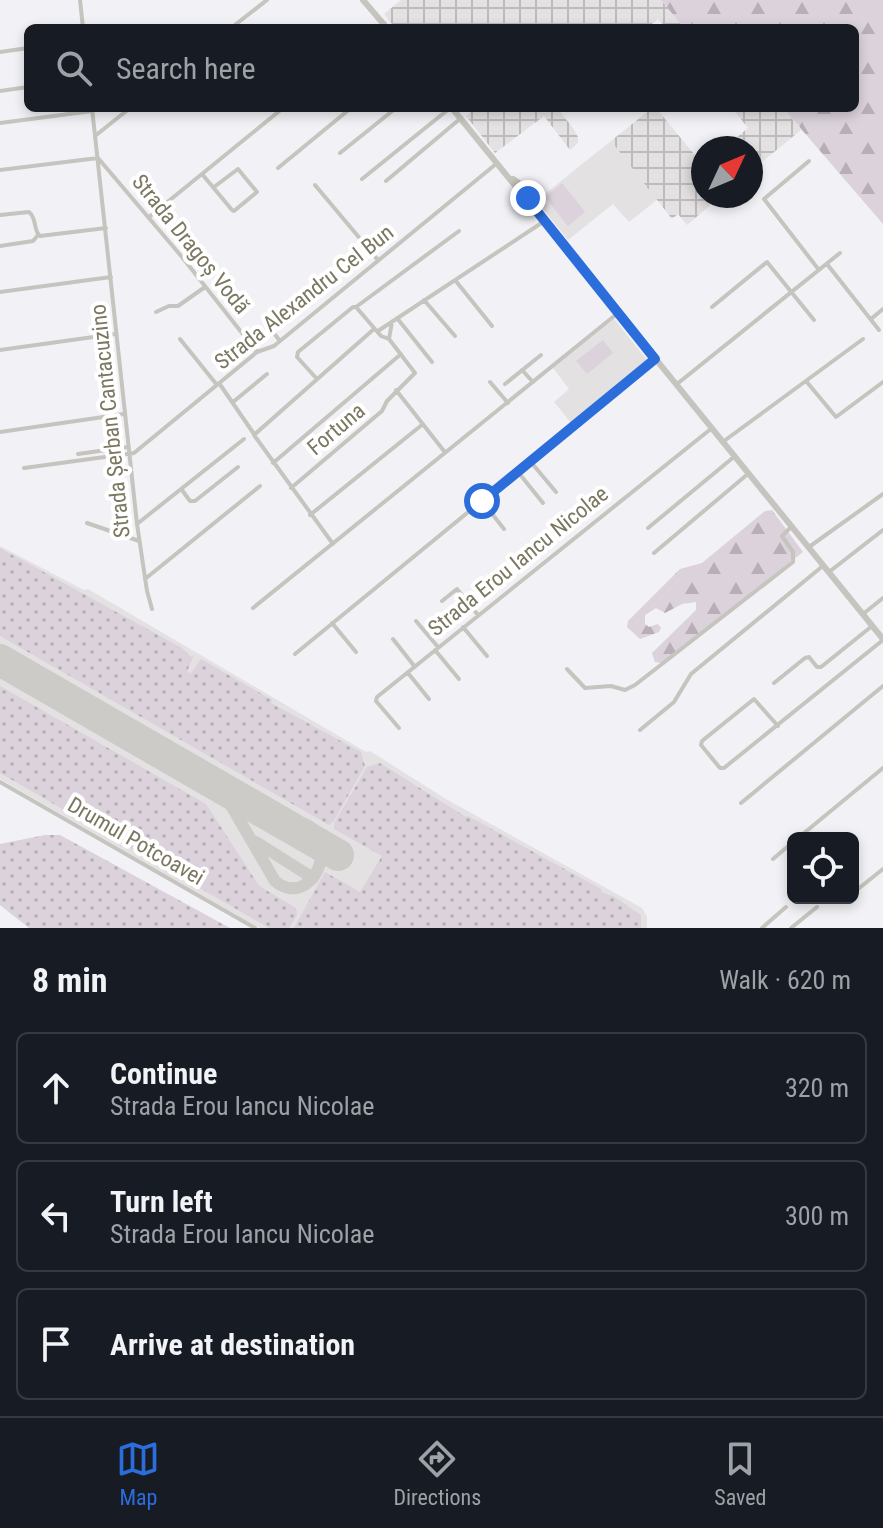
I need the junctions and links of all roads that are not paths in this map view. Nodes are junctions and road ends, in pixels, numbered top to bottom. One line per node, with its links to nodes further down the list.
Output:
1 (80, 0): 4 (street)
2 (267, 0): 5 (street)
3 (364, 0): 6 (street)
4 (83, 24)
5 (236, 24)
6 (382, 24)
7 (24, 49): 8 (street)
8 (0, 52)
9 (24, 88): 10 (street)
10 (0, 91)
11 (78, 112): 20 (street, Strada Șerban Cantacuzino)
12 (92, 112): 21 (street, Strada Șerban Cantacuzino)
13 (125, 112): 21 (street)
14 (278, 112): 28 (street)
15 (346, 112): 26 (street)
16 (391, 112): 22 (street)
17 (446, 112): 29 (street)
18 (455, 112): 19 (street)
19 (461, 118): 25 (street); 30 (street)
20 (0, 123)
21 (95, 136): 23 (street, Strada Șerban Cantacuzino)
22 (340, 153)
23 (98, 158): 27 (street); 37 (street, Strada Dragoș Vodă); 39 (street, Strada Șerban Cantacuzino)
24 (809, 161): 46 (street)
25 (498, 163): 33 (street); 44 (street, Strada Alexandru Cel Bun)
26 (278, 168)
27 (0, 170)
28 (202, 174): 32 (street); 37 (street)
29 (362, 179)
30 (386, 181)
31 (315, 185): 44 (street)
32 (214, 187): 32 (street)
33 (522, 192): 34 (street); 34 (street); 35 (street)
34 (532, 196): 35 (street)
35 (535, 209): 38 (street)
36 (0, 215): 41 (street)
37 (149, 217): 50 (street, Strada Dragoș Vodă)
38 (545, 221): 49 (street); 58 (street)
39 (106, 228): 41 (street); 47 (street, Strada Șerban Cantacuzino)
40 (459, 231): 54 (street)
41 (38, 235): 42 (street)
42 (0, 246)
43 (840, 253): 45 (street)
44 (378, 260): 70 (street, Strada Alexandru Cel Bun)
45 (827, 264): 46 (street); 60 (street)
46 (819, 270): 52 (street)
47 (111, 277): 51 (street); 65 (street, Strada Șerban Cantacuzino)
48 (321, 278): 70 (street)
49 (455, 280): 53 (street); 62 (street)
50 (205, 287): 57 (street); 72 (street, Strada Dragoș Vodă)
51 (0, 292)
52 (792, 292): 55 (street); 61 (street); 86 (street)
53 (424, 300): 59 (street); 66 (street)
54 (356, 307): 63 (street); 79 (street)
55 (712, 307)
56 (883, 309): 60 (street)
57 (156, 312)
58 (618, 313): 75 (street); 82 (street)
59 (395, 319): 63 (street); 68 (street); 76 (street)
60 (871, 319): 64 (street)
61 (814, 320)
62 (492, 326)
63 (376, 330): 68 (street); 79 (street)
64 (879, 330)
65 (113, 334): 71 (street); 90 (street, Strada Șerban Cantacuzino)
66 (455, 336)
67 (180, 339): 84 (street)
68 (389, 339): 73 (street)
69 (863, 339): 80 (street)
70 (280, 341): 72 (street, Strada Alexandru Cel Bun)
71 (0, 350)
72 (257, 352): 84 (street, Strada Alexandru Cel Bun)
73 (401, 354): 87 (street, Fortuna); 103 (street)
74 (541, 355): 77 (street)
75 (655, 359): 86 (street); 102 (street)
76 (432, 362)
77 (522, 370): 82 (street); 85 (street)
78 (267, 374): 88 (street)
79 (317, 379): 94 (street)
80 (806, 381): 83 (street); 96 (street)
81 (490, 382): 89 (street)
82 (533, 382): 89 (street)
83 (883, 382)
84 (218, 384): 88 (street); 100 (street, Strada Alexandru Cel Bun)
85 (505, 384)
86 (676, 385): 92 (street)
87 (396, 390): 91 (street); 109 (street, Fortuna)
88 (233, 402): 94 (street)
89 (508, 403): 98 (street)
90 (125, 414): 93 (street); 97 (street, Strada Șerban Cantacuzino)
91 (423, 424): 98 (street); 115 (street)
92 (712, 428): 96 (street); 133 (street, Strada Erou Iancu Nicolae)
93 (0, 432)
94 (254, 435): 103 (street)
95 (244, 439): 110 (street)
96 (723, 442): 101 (street)
97 (128, 447): 99 (street); 100 (street, Strada Șerban Cantacuzino)
98 (445, 452): 123 (street)
99 (78, 454)
100 (129, 454): 105 (street); 117 (street, Strada Șerban Cantacuzino)
101 (735, 456): 107 (street); 119 (street)
102 (530, 461): 106 (street); 111 (street)
103 (273, 463): 109 (street)
104 (238, 467): 110 (street)
105 (24, 468)
106 (518, 472): 113 (street); 114 (street)
107 (749, 473): 118 (street); 125 (street)
108 (260, 486): 127 (street)
109 (291, 488): 115 (street)
110 (182, 490): 117 (street)
111 (556, 492)
112 (883, 494): 124 (street)
113 (482, 501): 120 (street); 135 (street)
114 (543, 503)
115 (310, 515): 123 (street)
116 (87, 523): 122 (street)
117 (137, 524): 122 (street, Strada Șerban Cantacuzino)
118 (792, 526): 124 (street); 145 (street)
119 (648, 528)
120 (504, 529)
121 (883, 530): 126 (street)
122 (139, 541): 127 (street, Strada Șerban Cantacuzino)
123 (333, 544): 130 (street)
124 (809, 547): 126 (street)
125 (654, 553)
126 (826, 569): 132 (street); 153 (street)
127 (145, 579): 131 (street, Strada Șerban Cantacuzino)
128 (883, 598): 132 (street)
129 (442, 601): 133 (street)
130 (253, 608)
131 (152, 609)
132 (863, 614): 136 (street)
133 (478, 615): 137 (street, Strada Erou Iancu Nicolae)
134 (416, 621): 140 (street)
135 (332, 623): 141 (street); 142 (street)
136 (872, 626): 139 (street); 148 (street)
137 (463, 627): 140 (street, Strada Erou Iancu Nicolae); 143 (street)
138 (393, 639): 144 (street)
139 (883, 640): 151 (street)
140 (437, 649): 144 (street, Strada Erou Iancu Nicolae); 147 (street)
141 (356, 652)
142 (295, 654)
143 (487, 656)
144 (415, 667): 146 (street, Strada Erou Iancu Nicolae)
145 (567, 669)
146 (407, 673): 150 (street); 152 (street, Strada Erou Iancu Nicolae)
147 (459, 679)
148 (774, 683)
149 (883, 686): 156 (street)
150 (429, 699)
151 (778, 726): 151 (street)
152 (399, 728)
153 (640, 730)
154 (883, 768): 157 (street)
155 (0, 782): 164 (street, Drumul Potcoavei)
156 (741, 803)
157 (805, 832)
158 (787, 847): 159 (street)
159 (773, 859)
160 (883, 869): 161 (street)
161 (859, 888)
162 (786, 907): 165 (street)
163 (817, 907): 166 (street)
164 (255, 928)
165 (762, 928)
166 (791, 928)

